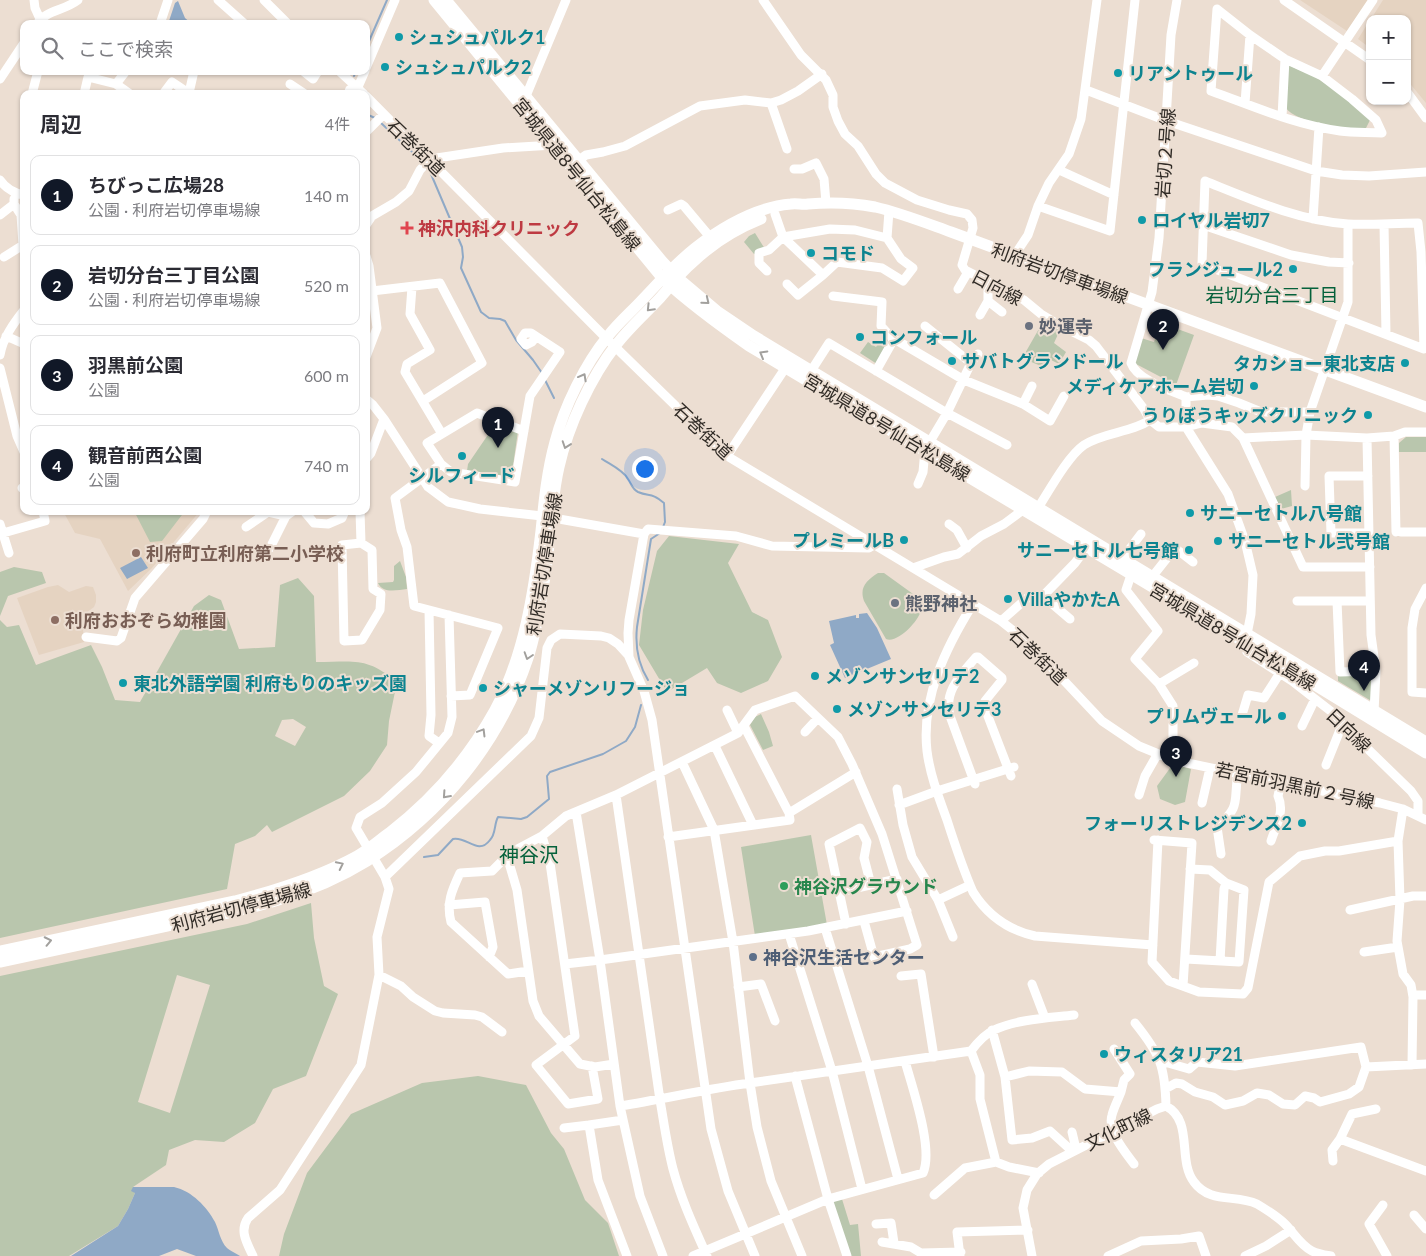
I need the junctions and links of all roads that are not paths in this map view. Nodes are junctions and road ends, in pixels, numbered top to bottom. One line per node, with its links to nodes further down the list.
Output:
1 (34, 0): 16 (street)
2 (78, 0): 17 (street)
3 (168, 0): 18 (street)
4 (218, 0): 19 (street)
5 (264, 0): 20 (street)
6 (395, 0): 26 (street)
7 (434, 0): 59 (main road, 宮城県道8号仙台松島線)
8 (446, 0): 47 (main road, 宮城県道8号仙台松島線)
9 (566, 0): 47 (street)
10 (763, 0): 27 (street, 日向線)
11 (1097, 0): 46 (street)
12 (1135, 0): 52 (street)
13 (1177, 0): 56 (street, 岩切２号線)
14 (1284, 0): 22 (street)
15 (1373, 0): 22 (street)
16 (38, 20)
17 (39, 20)
18 (161, 20)
19 (240, 20)
20 (284, 20)
21 (1250, 35): 25 (street); 51 (street); 51 (street)
22 (1345, 41): 24 (street); 33 (street)
23 (20, 49): 34 (street)
24 (1366, 57)
25 (1285, 58): 33 (street); 53 (street)
26 (370, 60)
27 (822, 74): 50 (street); 87 (street, 日向線)
28 (37, 75): 37 (street)
29 (123, 75): 35 (street)
30 (193, 75): 42 (street)
31 (343, 75): 44 (street, 石巻街道)
32 (365, 75): 45 (street)
33 (1322, 76): 58 (street)
34 (0, 79)
35 (116, 84): 38 (street); 39 (street)
36 (290, 84): 43 (street)
37 (33, 90)
38 (85, 90)
39 (124, 90)
40 (166, 90): 41 (street)
41 (184, 90)
42 (190, 90)
43 (299, 90)
44 (360, 90)
45 (363, 90)
46 (1086, 90): 52 (street); 64 (street)
47 (526, 96): 61 (main road, 宮城県道8号仙台松島線)
48 (1411, 97): 55 (street)
49 (370, 103): 54 (street, 石巻街道)
50 (771, 103): 60 (street); 61 (street)
51 (1245, 103): 53 (street)
52 (1123, 104): 56 (street); 69 (street)
53 (1282, 117): 58 (street)
54 (380, 118): 57 (street); 62 (street, 石巻街道)
55 (1426, 118)
56 (1167, 121): 65 (street); 104 (street, 岩切２号線)
57 (370, 128)
58 (1319, 128): 65 (street)
59 (554, 145): 62 (street); 96 (main road, 宮城県道8号仙台松島線)
60 (786, 150)
61 (579, 160): 96 (main road, 宮城県道8号仙台松島線)
62 (426, 163): 79 (street); 113 (street, 石巻街道)
63 (794, 169): 70 (street)
64 (1059, 170): 69 (street); 73 (street)
65 (1316, 170): 66 (street); 80 (street)
66 (1426, 172)
67 (0, 180): 68 (street)
68 (19, 194): 71 (street)
69 (1114, 195): 73 (street)
70 (826, 203): 72 (main road, 利府岩切停車場線); 75 (main road, 利府岩切停車場線)
71 (14, 204): 76 (street); 78 (street)
72 (803, 205): 77 (main road, 利府岩切停車場線); 84 (main road, 利府岩切停車場線)
73 (1038, 206): 90 (street)
74 (668, 210): 84 (street)
75 (889, 211): 86 (street); 87 (main road, 利府岩切停車場線)
76 (20, 213)
77 (775, 214): 85 (street); 96 (main road, 利府岩切停車場線)
78 (0, 215)
79 (370, 219)
80 (1313, 219): 81 (street); 83 (street)
81 (1348, 224): 82 (street); 91 (street)
82 (1384, 224): 110 (street); 110 (street)
83 (1203, 225): 91 (street); 108 (street)
84 (710, 237): 96 (main road, 利府岩切停車場線)
85 (782, 237): 86 (street); 92 (street); 95 (street)
86 (887, 238): 95 (street)
87 (969, 240): 90 (main road, 利府岩切停車場線); 93 (street, 日向線)
88 (20, 246): 89 (street)
89 (4, 256)
90 (1014, 256): 104 (main road, 利府岩切停車場線)
91 (1349, 263): 108 (street)
92 (767, 271)
93 (968, 272): 97 (street, 日向線); 101 (street)
94 (370, 274): 100 (street)
95 (823, 275): 98 (street)
96 (671, 278): 113 (main road, 利府岩切停車場線); 117 (main road, 利府岩切停車場線, one-way to 117); 121 (main road, 宮城県道8号仙台松島線, one-way to 96); 123 (main road, 宮城県道8号仙台松島線, one-way to 123)
97 (988, 282): 103 (street); 137 (street, 日向線)
98 (787, 284)
99 (412, 287): 100 (street); 131 (street); 131 (street)
100 (372, 290): 116 (street)
101 (958, 290)
102 (833, 296): 114 (street)
103 (988, 301): 105 (street); 107 (street)
104 (1148, 305): 125 (main road, 利府岩切停車場線); 129 (street, 岩切２号線)
105 (1002, 312)
106 (20, 315): 111 (street)
107 (980, 315)
108 (1343, 318): 110 (street); 125 (street)
109 (925, 326): 120 (street)
110 (1386, 334)
111 (4, 336): 115 (street); 119 (street)
112 (536, 337): 139 (street)
113 (606, 338): 117 (street, 石巻街道); 165 (main road, 利府岩切停車場線, one-way to 113)
114 (894, 339): 124 (street); 126 (street)
115 (20, 342)
116 (370, 346)
117 (615, 346): 150 (street, 石巻街道); 165 (main road, 利府岩切停車場線, one-way to 165)
118 (978, 354): 120 (street)
119 (0, 355)
120 (971, 363): 126 (street)
121 (786, 367): 148 (main road, 宮城県道8号仙台松島線); 150 (street)
122 (0, 368): 146 (street)
123 (811, 371): 124 (street); 148 (main road, 宮城県道8号仙台松島線)
124 (876, 371): 135 (street)
125 (1325, 371): 133 (main road, 利府岩切停車場線); 134 (street)
126 (964, 380): 132 (street); 135 (street)
127 (1032, 386): 132 (street)
128 (1064, 396): 132 (street)
129 (1186, 397): 134 (street); 138 (street)
130 (370, 402): 136 (street)
131 (423, 402): 141 (street)
132 (1023, 404)
133 (1426, 408)
134 (1310, 412): 142 (street)
135 (947, 413): 147 (street); 148 (street)
136 (384, 419): 149 (street); 153 (street)
137 (1150, 420): 138 (street); 156 (street)
138 (1186, 427): 144 (street); 196 (street)
139 (524, 431): 141 (street); 151 (street)
140 (1426, 432): 143 (street)
141 (442, 434): 151 (street)
142 (1306, 435): 144 (street); 145 (street); 155 (street)
143 (1394, 436): 145 (street); 169 (street)
144 (1243, 438): 181 (street)
145 (1368, 438): 152 (street)
146 (20, 443)
147 (1007, 445)
148 (927, 447): 154 (street); 156 (main road, 宮城県道8号仙台松島線); 157 (main road, 宮城県道8号仙台松島線)
149 (370, 454)
150 (727, 456): 174 (street, 石巻街道)
151 (441, 464): 153 (street)
152 (1368, 476): 170 (street); 170 (street)
153 (422, 479): 165 (street); 191 (street)
154 (918, 484)
155 (1305, 486)
156 (1038, 508): 179 (main road, 宮城県道8号仙台松島線)
157 (1024, 510): 176 (street); 177 (main road, 宮城県道8号仙台松島線)
158 (44, 515): 168 (street)
159 (205, 515): 195 (street)
160 (264, 515): 167 (street)
161 (289, 515): 175 (street)
162 (307, 515): 163 (street)
163 (343, 515)
164 (360, 515): 173 (street)
165 (547, 517): 171 (street); 246 (main road, 利府岩切停車場線)
166 (949, 524): 176 (street)
167 (246, 527)
168 (1, 530): 178 (street)
169 (1426, 532)
170 (1369, 533): 181 (street)
171 (644, 534): 174 (street); 197 (street)
172 (1141, 534): 179 (street)
173 (361, 543): 173 (street)
174 (874, 545): 182 (street, 石巻街道)
175 (270, 548)
176 (967, 548): 182 (street)
177 (1086, 548): 183 (main road, 宮城県道8号仙台松島線); 186 (street)
178 (9, 554)
179 (1122, 559): 184 (main road, 宮城県道8号仙台松島線)
180 (1193, 562): 184 (street)
181 (1370, 567): 187 (street)
182 (913, 568): 190 (street, 石巻街道)
183 (1131, 575): 196 (main road, 宮城県道8号仙台松島線); 201 (street)
184 (1152, 577): 196 (main road, 宮城県道8号仙台松島線)
185 (1426, 588): 202 (street)
186 (1043, 596): 193 (street); 194 (street)
187 (1370, 600): 189 (street); 199 (street)
188 (1297, 601): 189 (street)
189 (1337, 601): 199 (street)
190 (973, 604): 194 (street, 石巻街道); 231 (street)
191 (429, 610): 192 (street); 217 (street)
192 (449, 615): 203 (street); 203 (street)
193 (1070, 619)
194 (1001, 620): 206 (street, 石巻街道)
195 (86, 637)
196 (1250, 639): 200 (street, 日向線); 205 (main road, 宮城県道8号仙台松島線)
197 (630, 657): 227 (street); 250 (street)
198 (1194, 663): 201 (street)
199 (1376, 672): 208 (street)
200 (1280, 673): 204 (street, 日向線); 209 (street)
201 (1159, 684): 221 (street)
202 (1426, 693)
203 (451, 696): 217 (street)
204 (1315, 699): 210 (street, 日向線); 213 (street)
205 (1347, 700): 208 (main road, 宮城県道8号仙台松島線); 210 (street); 219 (main road, 宮城県道8号仙台松島線)
206 (1088, 706): 220 (street, 若宮前羽黒前２号線)
207 (727, 710): 214 (street)
208 (1374, 712): 216 (main road, 宮城県道8号仙台松島線)
209 (1242, 715)
210 (1337, 716): 212 (street, 日向線)
211 (818, 718): 214 (street); 215 (street); 225 (street)
212 (1342, 725): 223 (street); 239 (street, 日向線)
213 (1302, 726)
214 (741, 730): 218 (street); 238 (street)
215 (805, 732)
216 (1426, 742)
217 (439, 743): 246 (street)
218 (714, 746): 222 (street); 240 (street)
219 (1426, 753)
220 (1157, 754): 221 (street, 若宮前羽黒前２号線); 233 (street)
221 (1174, 760): 224 (street, 若宮前羽黒前２号線)
222 (682, 762): 227 (street); 241 (street)
223 (1326, 765)
224 (1210, 768): 226 (street, 若宮前羽黒前２号線); 234 (street)
225 (856, 772): 238 (street); 251 (street)
226 (1238, 773): 229 (street, 若宮前羽黒前２号線); 247 (street)
227 (659, 774): 232 (street); 243 (street)
228 (974, 782): 228 (street); 231 (street)
229 (1282, 782): 236 (street, 若宮前羽黒前２号線); 244 (street)
230 (897, 789): 235 (street)
231 (937, 791): 235 (street); 254 (street)
232 (616, 795): 237 (street); 273 (street)
233 (1139, 795)
234 (1202, 803)
235 (899, 805): 257 (street)
236 (1403, 809): 239 (street, 若宮前羽黒前２号線); 245 (street)
237 (576, 812): 242 (street); 276 (street)
238 (789, 813): 240 (street)
239 (1422, 818)
240 (753, 825): 241 (street)
241 (714, 830): 243 (street); 267 (street)
242 (542, 836): 248 (street); 279 (street)
243 (668, 837): 270 (street)
244 (1271, 840)
245 (1398, 841): 258 (street); 284 (street)
246 (370, 853): 250 (street); 271 (main road, 利府岩切停車場線, one-way to 246); 278 (main road, 利府岩切停車場線)
247 (1221, 854)
248 (507, 856): 259 (street); 280 (street)
249 (1190, 869): 252 (street); 268 (street); 275 (street)
250 (385, 877): 281 (street)
251 (897, 879): 253 (street); 261 (street)
252 (1226, 883): 277 (street); 277 (street)
253 (871, 885): 255 (street); 255 (street)
254 (970, 885): 257 (street); 268 (street)
255 (839, 892): 263 (street)
256 (1426, 896): 258 (street)
257 (938, 900): 266 (street)
258 (1400, 900): 260 (street); 269 (street)
259 (449, 905): 274 (street); 274 (street)
260 (1350, 910)
261 (907, 912): 262 (street); 262 (street)
262 (864, 921): 263 (street)
263 (846, 924): 264 (street)
264 (825, 928): 265 (street); 304 (street)
265 (789, 934): 267 (street); 306 (street)
266 (953, 937)
267 (733, 942): 270 (street); 285 (street)
268 (1152, 945): 284 (street)
269 (1398, 947): 272 (street); 287 (street)
270 (685, 948): 273 (street); 310 (street)
271 (0, 951)
272 (1364, 952)
273 (640, 955): 276 (street); 313 (street)
274 (489, 956): 280 (street)
275 (1186, 959): 277 (street); 284 (street)
276 (600, 960): 279 (street); 300 (street)
277 (1220, 961)
278 (0, 962)
279 (565, 964): 294 (street)
280 (528, 971): 294 (street)
281 (379, 975): 293 (street); 345 (street)
282 (901, 976): 297 (street)
283 (1032, 984): 289 (street)
284 (1183, 986)
285 (738, 987): 290 (street); 309 (street)
286 (1426, 994): 287 (street)
287 (1413, 995): 302 (street)
288 (1074, 1015): 289 (street)
289 (1045, 1018): 292 (street)
290 (775, 1021)
291 (1135, 1023): 299 (street)
292 (992, 1030): 296 (street); 308 (street)
293 (502, 1032)
294 (562, 1045): 303 (street); 303 (street)
295 (1114, 1049): 312 (street)
296 (972, 1051): 297 (street); 325 (street)
297 (934, 1057): 298 (street)
298 (905, 1061): 304 (street); 329 (street)
299 (1161, 1061): 305 (street); 311 (street)
300 (614, 1064): 303 (street); 314 (street)
301 (1426, 1064): 302 (street)
302 (1412, 1065): 305 (street)
303 (592, 1066)
304 (868, 1066): 306 (street); 329 (street)
305 (1366, 1067): 311 (street)
306 (832, 1071): 307 (street); 330 (street)
307 (796, 1076): 309 (street); 332 (street)
308 (1005, 1077): 312 (street); 323 (street)
309 (750, 1083): 310 (street); 335 (street)
310 (705, 1089): 313 (street); 340 (street)
311 (1165, 1089): 315 (street)
312 (1121, 1092): 320 (street)
313 (660, 1100): 314 (street); 343 (street)
314 (620, 1106): 317 (street)
315 (1166, 1106): 320 (street, 文化町線); 339 (street, 文化町線)
316 (1376, 1109): 322 (street)
317 (623, 1120): 318 (street); 347 (street)
318 (589, 1125): 319 (street); 346 (street)
319 (564, 1128)
320 (1114, 1131): 323 (street, 文化町線); 326 (street)
321 (1072, 1132): 323 (street)
322 (1340, 1139): 324 (street); 327 (street)
323 (1074, 1150): 328 (street, 文化町線)
324 (1332, 1161)
325 (996, 1162): 328 (street); 331 (street)
326 (1134, 1164)
327 (1426, 1171)
328 (1039, 1173): 338 (street, 文化町線)
329 (898, 1180): 330 (street)
330 (862, 1189): 332 (street)
331 (934, 1195)
332 (828, 1199): 335 (street); 351 (street)
333 (1383, 1205): 357 (street)
334 (1414, 1215): 337 (street)
335 (785, 1217): 340 (street); 350 (street)
336 (876, 1224): 342 (street)
337 (1426, 1229)
338 (1028, 1230): 344 (street); 352 (street, 文化町線)
339 (1291, 1230): 355 (street); 356 (street, 文化町線)
340 (745, 1234): 343 (street); 349 (street)
341 (882, 1242): 342 (street)
342 (894, 1243): 344 (street)
343 (706, 1253): 348 (street)
344 (960, 1254)
345 (252, 1256)
346 (627, 1256)
347 (663, 1256)
348 (693, 1256)
349 (755, 1256)
350 (802, 1256)
351 (847, 1256)
352 (1032, 1256)
353 (1108, 1256): 354 (street)
354 (1206, 1256)
355 (1245, 1256)
356 (1331, 1256)
357 (1387, 1256)

